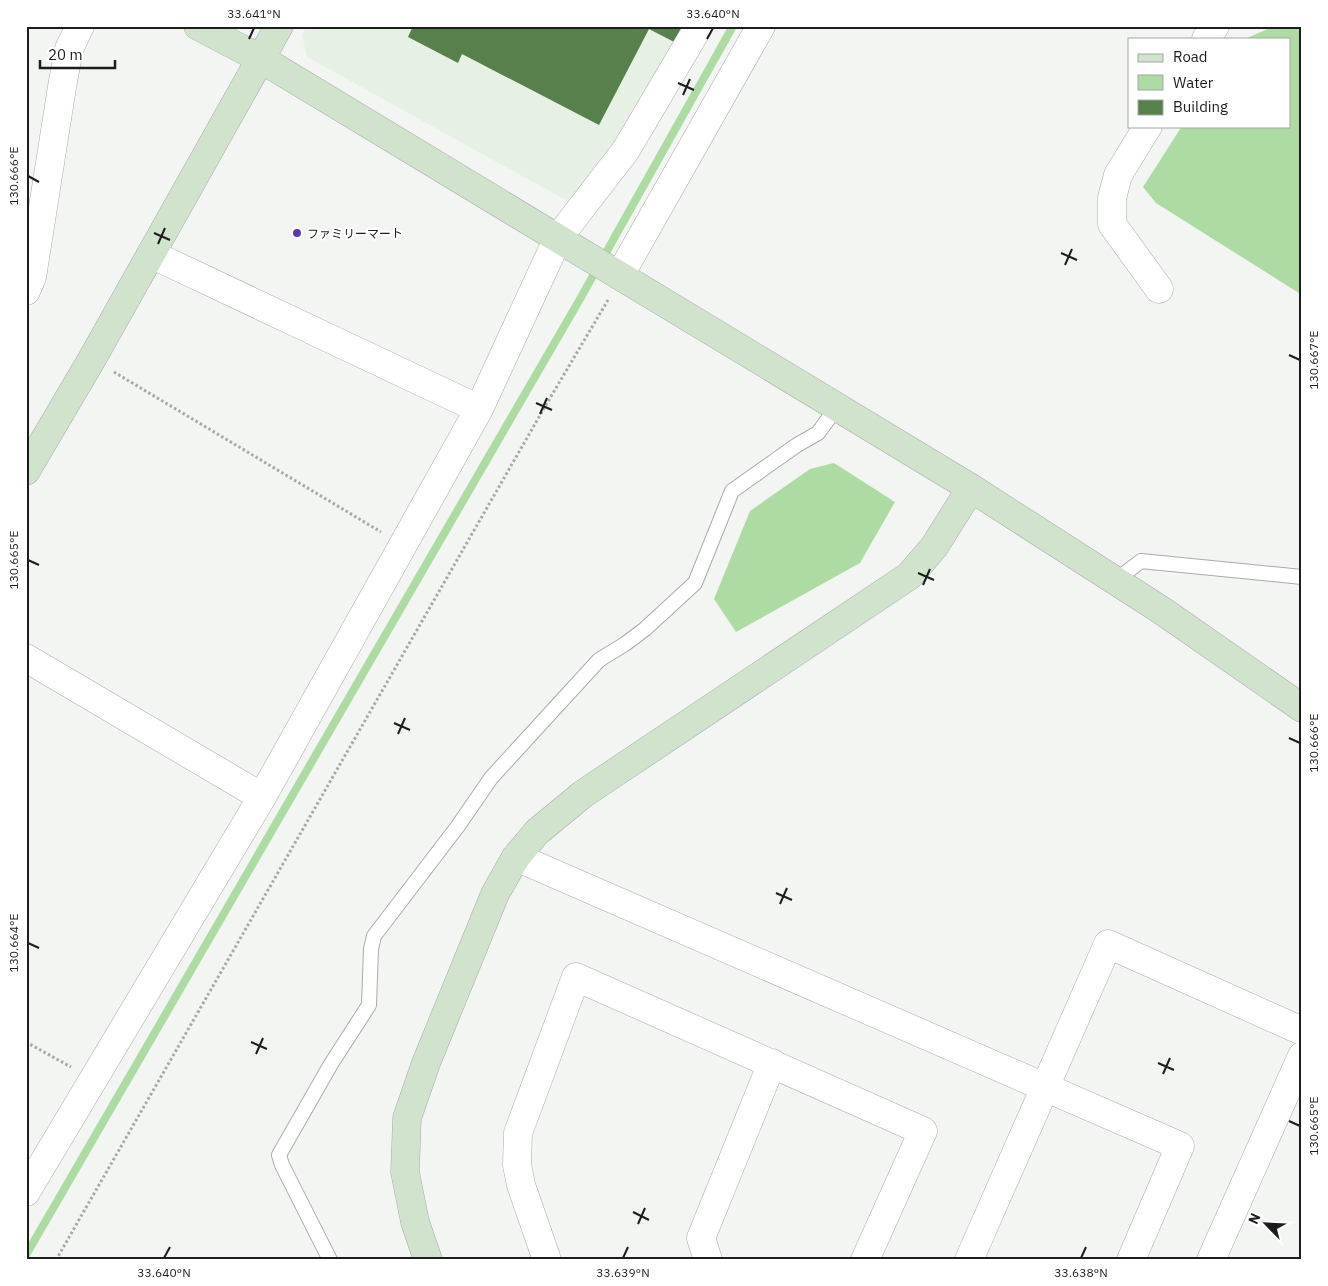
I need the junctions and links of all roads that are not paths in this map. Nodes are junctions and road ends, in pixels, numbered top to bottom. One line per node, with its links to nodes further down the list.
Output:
1 (80, 26): 14 (street)
2 (198, 26): 8 (street)
3 (279, 26): 8 (street)
4 (699, 26): 10 (street)
5 (761, 26): 12 (street)
6 (1215, 26): 7 (street)
7 (1207, 38)
8 (262, 59): 10 (street); 11 (street)
9 (1147, 128): 13 (street)
10 (564, 241): 12 (street); 16 (street)
11 (151, 254): 16 (street); 17 (street)
12 (620, 275): 15 (street)
13 (1158, 289)
14 (26, 291)
15 (837, 407): 18 (street); 30 (lane)
16 (479, 409): 23 (street)
17 (26, 471)
18 (971, 488): 20 (street); 24 (street)
19 (1302, 577): 20 (lane)
20 (1115, 580): 22 (street)
21 (26, 658): 23 (street)
22 (1302, 708)
23 (262, 797): 29 (street)
24 (516, 857): 28 (street); 31 (street)
25 (1302, 1031): 28 (street)
26 (1302, 1056): 37 (street)
27 (772, 1063): 32 (street); 33 (street); 34 (street)
28 (1044, 1088): 35 (street); 36 (street)
29 (26, 1192)
30 (330, 1260)
31 (428, 1260)
32 (547, 1260)
33 (708, 1260)
34 (865, 1260)
35 (969, 1260)
36 (1131, 1260)
37 (1211, 1260)

